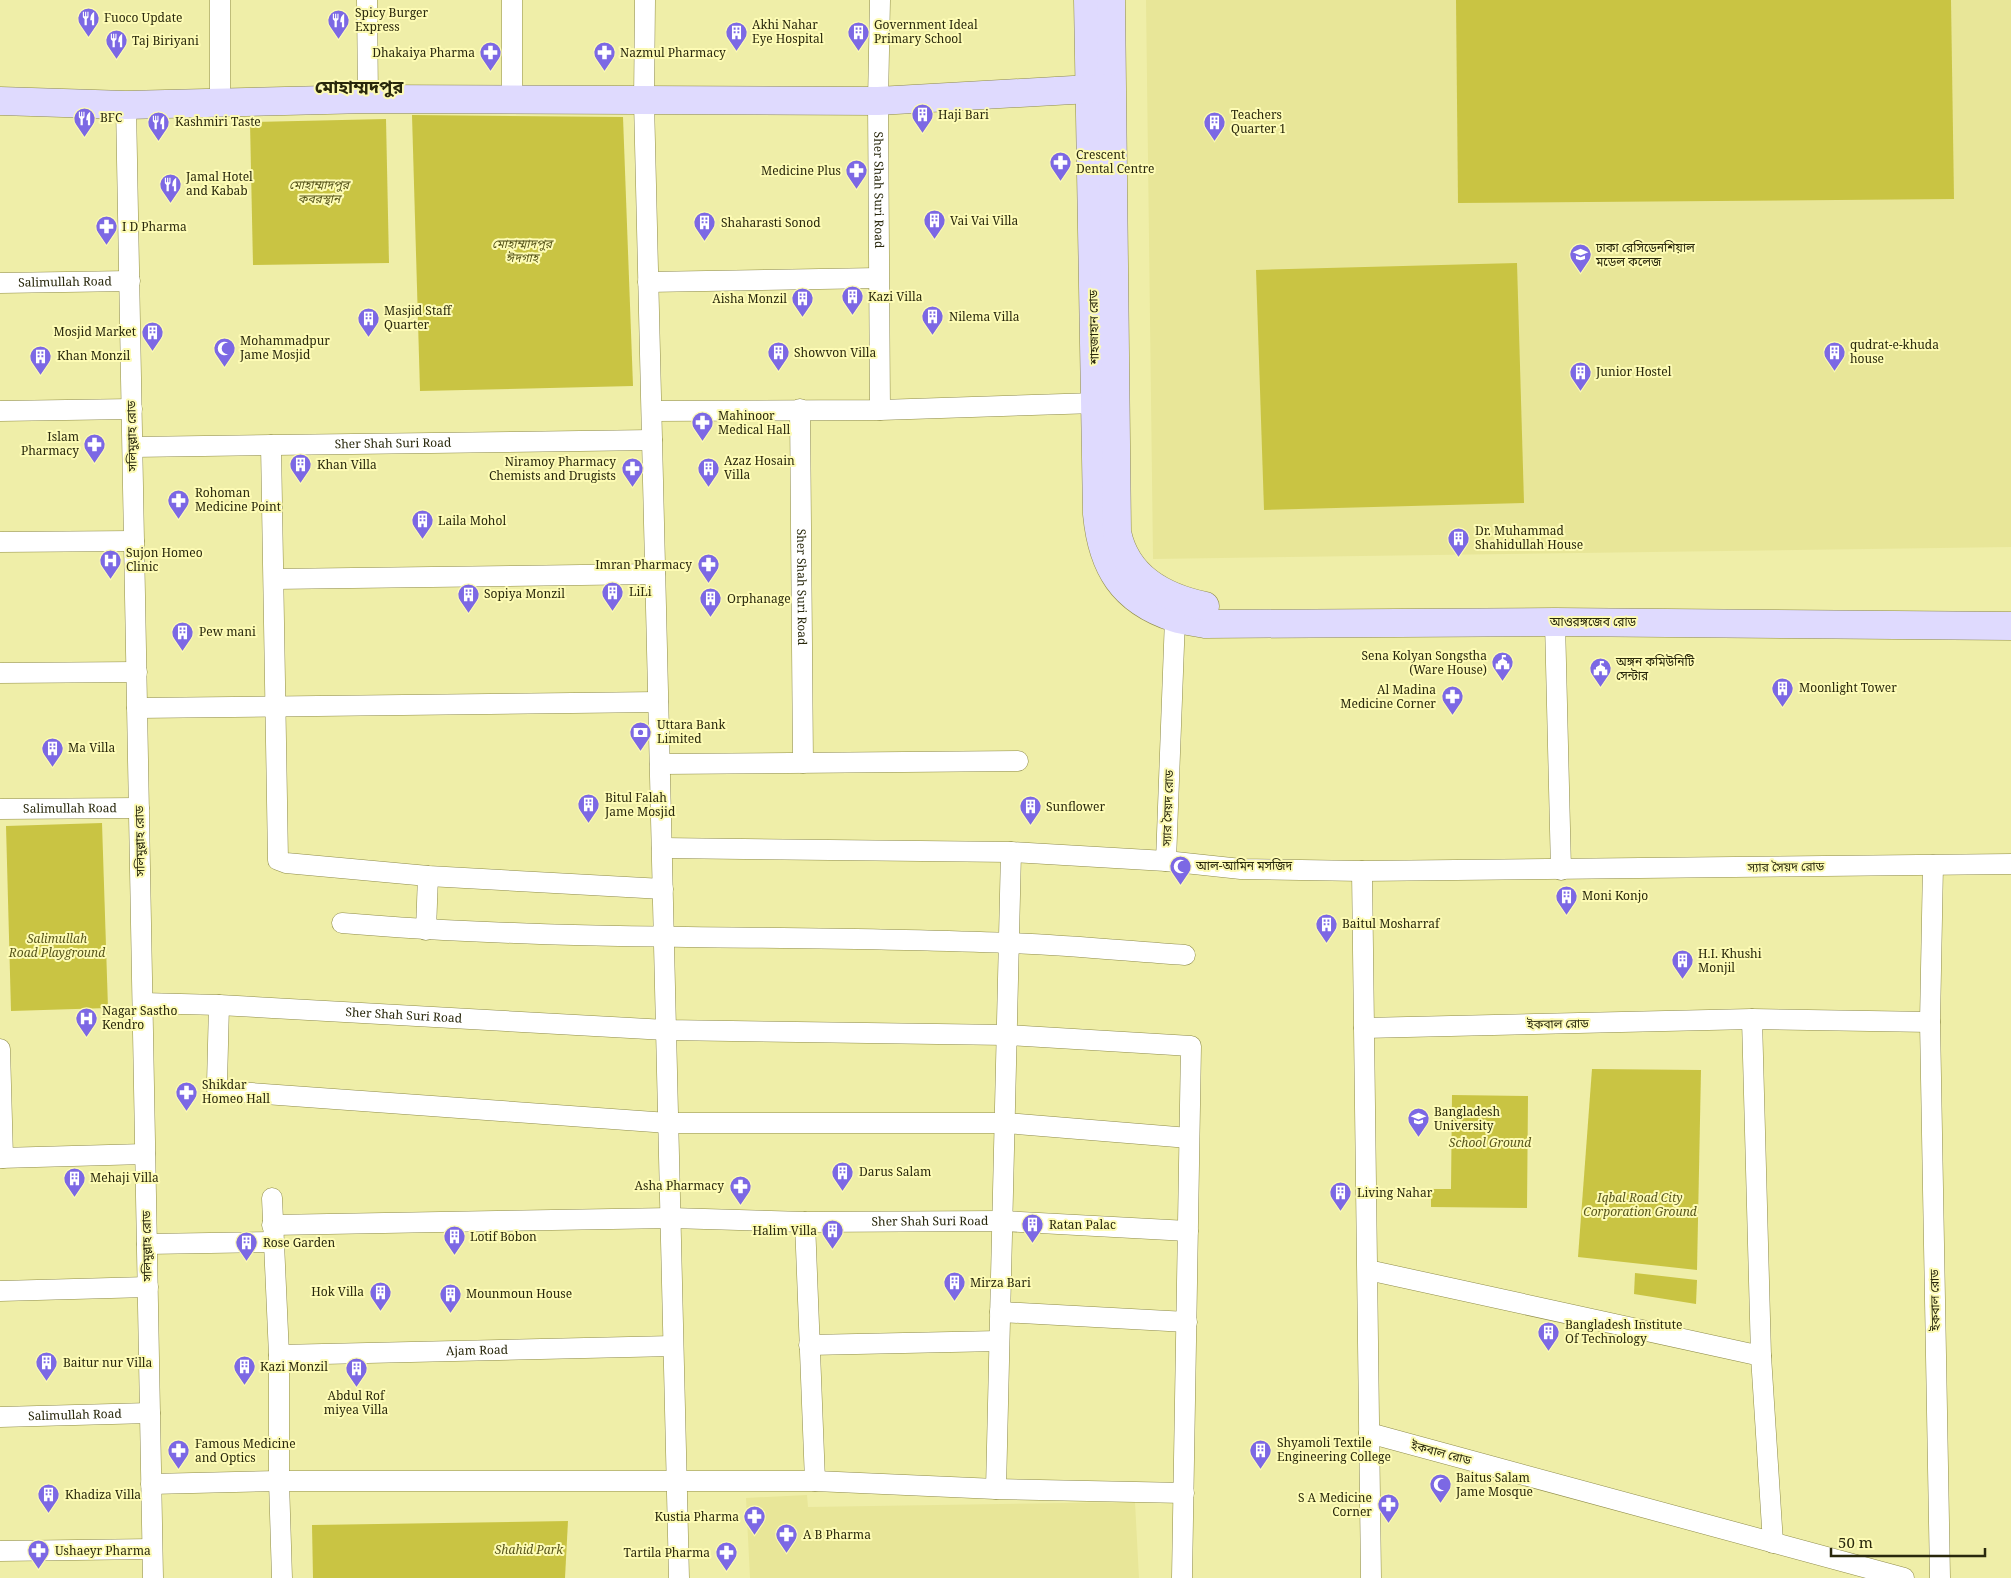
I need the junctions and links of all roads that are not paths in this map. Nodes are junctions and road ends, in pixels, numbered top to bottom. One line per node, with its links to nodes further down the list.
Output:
1 (220, 0): 14 (street)
2 (367, 0): 9 (street)
3 (512, 0): 10 (street)
4 (645, 0): 12 (street)
5 (880, 0): 13 (street, Sher Shah Suri Road)
6 (1088, 0): 8 (street, শাহজাহান রোড)
7 (1111, 0): 8 (street, শাহজাহান রোড)
8 (1101, 88): 13 (street); 20 (street, শাহজাহান রোড); 33 (street, শাহজাহান রোড)
9 (368, 99): 10 (street); 14 (street)
10 (512, 100): 12 (street)
11 (0, 101): 15 (street)
12 (644, 101): 13 (street); 19 (street)
13 (878, 101): 16 (street, Sher Shah Suri Road)
14 (220, 102): 15 (street)
15 (126, 105): 17 (street, সলিমুল্লাহ রোড)
16 (878, 278): 19 (street); 23 (street, Sher Shah Suri Road)
17 (130, 281): 18 (street, Salimullah Road); 21 (street, সলিমুল্লাহ রোড)
18 (0, 282)
19 (648, 282): 25 (street)
20 (1096, 403): 23 (street); 33 (street, শাহজাহান রোড)
21 (132, 409): 24 (street); 28 (street, সলিমুল্লাহ রোড)
22 (800, 409): 23 (street); 25 (street); 44 (street, Sher Shah Suri Road)
23 (880, 410)
24 (0, 411)
25 (652, 411): 26 (street)
26 (652, 440): 27 (street, Sher Shah Suri Road); 31 (street)
27 (271, 445): 28 (street, Sher Shah Suri Road); 32 (street)
28 (133, 446): 29 (street, সলিমুল্লাহ রোড)
29 (134, 541): 30 (street); 38 (street, সলিমুল্লাহ রোড)
30 (0, 542)
31 (655, 574): 32 (street); 40 (street)
32 (274, 579): 41 (street)
33 (1178, 609): 35 (street, আওরঙ্গজেব রোড); 36 (street, আওরঙ্গজেব রোড); 50 (street, স্যার সৈয়দ রোড)
34 (2011, 609): 35 (street, আওরঙ্গজেব রোড)
35 (1755, 616): 36 (street, আওরঙ্গজেব রোড); 37 (street, আওরঙ্গজেব রোড)
36 (1555, 622): 53 (street)
37 (2011, 626)
38 (137, 672): 39 (street); 42 (street, সলিমুল্লাহ রোড)
39 (0, 673)
40 (658, 702): 41 (street); 45 (street)
41 (275, 706): 42 (street); 55 (street)
42 (137, 708): 46 (street, সলিমুল্লাহ রোড)
43 (1018, 761): 44 (street)
44 (803, 763): 45 (street)
45 (660, 764): 48 (street)
46 (139, 808): 47 (street, Salimullah Road); 62 (street, সলিমুল্লাহ রোড)
47 (0, 809)
48 (662, 848): 49 (street); 56 (street)
49 (1011, 852): 50 (street); 60 (street)
50 (1166, 861): 54 (street, স্যার সৈয়দ রোড)
51 (2011, 864): 52 (street, স্যার সৈয়দ রোড)
52 (1934, 865): 53 (street, স্যার সৈয়দ রোড); 65 (street, ইকবাল রোড)
53 (1561, 870): 54 (street, স্যার সৈয়দ রোড)
54 (1362, 871): 66 (street)
55 (428, 876): 56 (street); 58 (street)
56 (663, 889): 59 (street)
57 (342, 923): 58 (street)
58 (426, 930): 59 (street)
59 (664, 937): 60 (street); 67 (street)
60 (1008, 943): 61 (street); 68 (street)
61 (1185, 955)
62 (143, 1003): 63 (street, Sher Shah Suri Road); 73 (street, সলিমুল্লাহ রোড)
63 (219, 1005): 67 (street, Sher Shah Suri Road); 70 (street)
64 (1752, 1019): 65 (street, ইকবাল রোড); 66 (street, ইকবাল রোড); 91 (street)
65 (1930, 1022): 110 (street, ইকবাল রোড)
66 (1364, 1028): 82 (street)
67 (666, 1030): 68 (street, Sher Shah Suri Road); 70 (street)
68 (1007, 1035): 71 (street); 72 (street, Sher Shah Suri Road)
69 (0, 1050): 74 (street)
70 (668, 1122): 71 (street); 76 (street)
71 (1005, 1123): 72 (street); 78 (street)
72 (1190, 1138): 79 (street)
73 (145, 1154): 74 (street); 81 (street, সলিমুল্লাহ রোড)
74 (1, 1158)
75 (272, 1198): 80 (street)
76 (671, 1218): 77 (street, Sher Shah Suri Road); 80 (street, Sher Shah Suri Road); 89 (street)
77 (804, 1222): 78 (street, Sher Shah Suri Road); 88 (street)
78 (1002, 1222): 79 (street, Sher Shah Suri Road); 85 (street)
79 (1188, 1231): 86 (street)
80 (273, 1233): 81 (street, Sher Shah Suri Road); 90 (street)
81 (147, 1244): 83 (street, সলিমুল্লাহ রোড)
82 (1368, 1270): 91 (street); 94 (street)
83 (148, 1288): 84 (street); 92 (street, সলিমুল্লাহ রোড)
84 (0, 1291)
85 (1000, 1312): 86 (street); 87 (street)
86 (1187, 1322): 100 (street)
87 (999, 1341): 88 (street); 99 (street)
88 (809, 1345): 97 (street)
89 (673, 1346): 90 (street, Ajam Road); 95 (street)
90 (279, 1354): 96 (street)
91 (1761, 1356): 101 (street)
92 (150, 1413): 93 (street, Salimullah Road); 98 (street, সলিমুল্লাহ রোড)
93 (0, 1417)
94 (1370, 1433): 101 (street, ইকবাল রোড); 108 (street)
95 (677, 1480): 96 (street); 97 (street); 106 (street)
96 (279, 1481): 98 (street); 105 (street)
97 (815, 1481): 99 (street)
98 (151, 1484): 102 (street, সলিমুল্লাহ রোড)
99 (996, 1489): 100 (street)
100 (1184, 1494): 107 (street)
101 (1773, 1543): 109 (street, ইকবাল রোড)
102 (152, 1549): 103 (street); 104 (street, সলিমুল্লাহ রোড)
103 (0, 1551)
104 (153, 1578)
105 (282, 1578)
106 (679, 1578)
107 (1182, 1578)
108 (1371, 1578)
109 (1904, 1578)
110 (1940, 1578)

